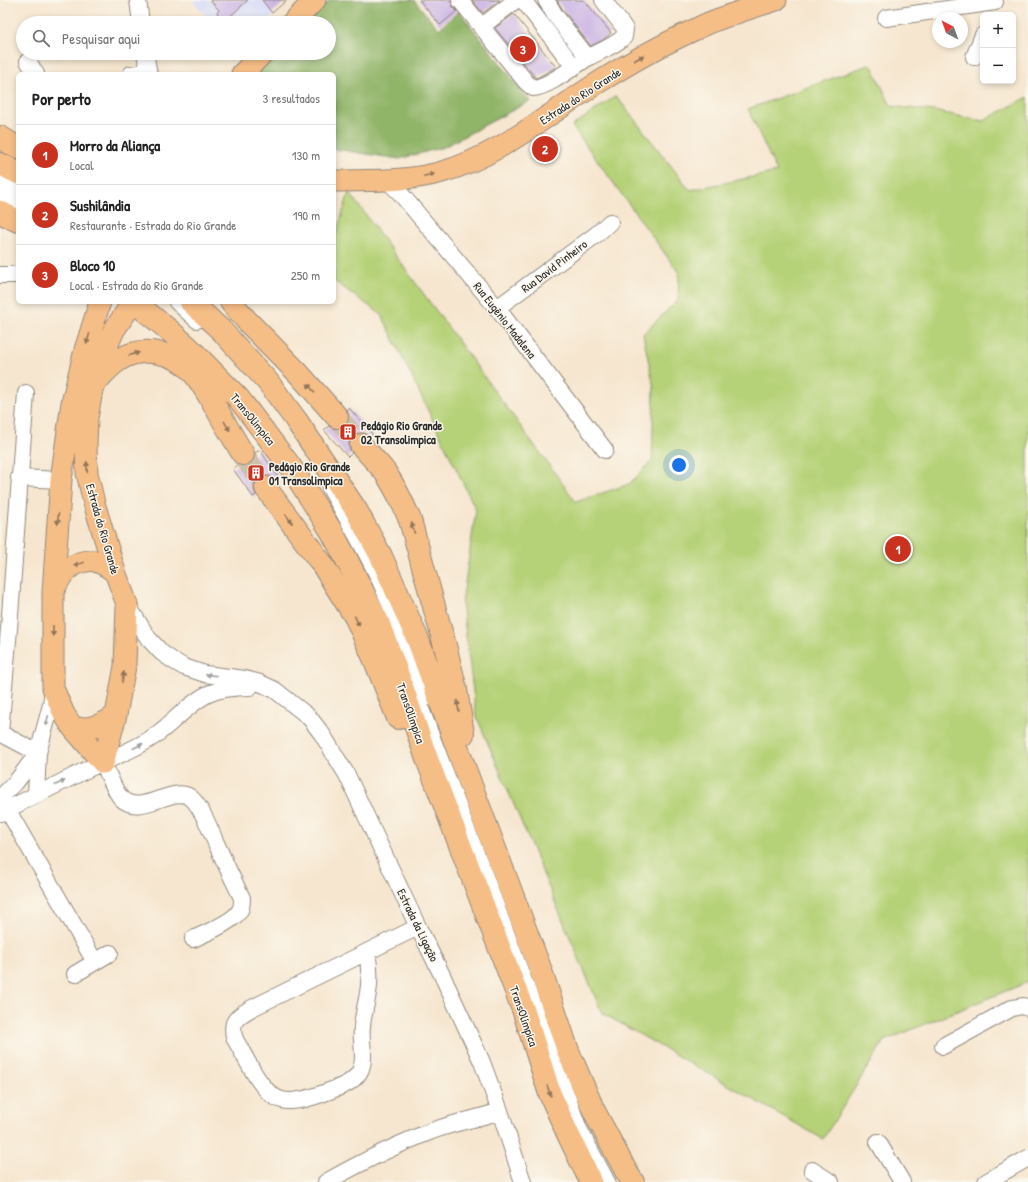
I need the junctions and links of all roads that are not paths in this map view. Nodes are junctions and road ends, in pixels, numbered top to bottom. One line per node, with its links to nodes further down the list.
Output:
1 (138, 0): 10 (street)
2 (315, 0): 11 (main road)
3 (460, 0): 13 (street)
4 (516, 0): 13 (street)
5 (522, 0): 19 (street)
6 (546, 0): 15 (street)
7 (602, 0): 15 (street)
8 (776, 0): 28 (main road, Estrada do Rio Grande, one-way to 8)
9 (993, 6): 12 (street)
10 (140, 16)
11 (299, 16)
12 (886, 18)
13 (482, 27): 19 (street)
14 (980, 43): 16 (street)
15 (588, 58): 19 (street)
16 (974, 58)
17 (146, 60): 20 (street)
18 (256, 60): 21 (main road)
19 (574, 67)
20 (148, 72)
21 (244, 72)
22 (0, 137): 23 (highway)
23 (16, 147)
24 (0, 164): 25 (highway)
25 (16, 172)
26 (0, 176): 29 (street)
27 (336, 181): 28 (main road, Estrada do Rio Grande)
28 (397, 184): 43 (street, Rua Eugênio Madalena)
29 (16, 186)
30 (0, 194): 31 (street)
31 (16, 204)
32 (0, 212): 33 (highway)
33 (16, 220)
34 (610, 222): 43 (street, Rua David Pinheiro)
35 (0, 275): 36 (street)
36 (16, 275)
37 (99, 304): 52 (main road, one-way to 52)
38 (132, 304): 45 (main road, Estrada do Rio Grande)
39 (138, 304): 44 (highway, TransOlímpica)
40 (179, 304): 84 (street, TransOlímpica)
41 (193, 304): 65 (highway)
42 (233, 304): 47 (highway, one-way to 42)
43 (497, 308): 49 (street, Rua Eugênio Madalena)
44 (155, 310): 63 (highway, TransOlímpica); 83 (street, TransOlímpica)
45 (93, 385): 50 (highway, one-way to 50); 54 (main road, Estrada do Rio Grande, one-way to 45)
46 (26, 393): 51 (street)
47 (337, 417)
48 (362, 445): 65 (highway, one-way to 48)
49 (605, 450)
50 (243, 454)
51 (19, 478): 52 (street); 61 (street)
52 (61, 480): 55 (main road, one-way to 55)
53 (266, 488): 63 (highway, one-way to 63)
54 (115, 572): 55 (main road, one-way to 55); 56 (main road, Estrada do Rio Grande)
55 (53, 592): 57 (main road, one-way to 57)
56 (127, 604): 58 (street, Estrada da Ligação, one-way to 56); 59 (main road, Estrada do Rio Grande, one-way to 56)
57 (53, 688): 60 (main road); 62 (street, one-way to 62)
58 (275, 690): 64 (street, one-way to 58); 68 (street, Estrada da Ligação)
59 (116, 715): 60 (main road); 64 (main road, Estrada do Rio Grande)
60 (73, 728): 64 (main road)
61 (0, 733): 62 (street)
62 (38, 753): 66 (street); 67 (street)
63 (427, 759): 82 (highway, TransOlímpica, one-way to 82)
64 (103, 763): 66 (street, one-way to 64); 69 (street)
65 (466, 772): 85 (highway)
66 (36, 794): 67 (street)
67 (2, 807): 72 (street)
68 (418, 927): 70 (street); 76 (street, Estrada da Ligação)
69 (192, 939)
70 (367, 952): 70 (street)
71 (110, 953): 72 (street)
72 (95, 962): 73 (street)
73 (75, 974)
74 (1028, 1008): 75 (street)
75 (944, 1046)
76 (500, 1111): 80 (street); 81 (street, Estrada da Ligação)
77 (878, 1142): 87 (street)
78 (1028, 1158): 88 (street)
79 (812, 1170): 86 (street)
80 (326, 1182)
81 (523, 1182)
82 (591, 1182)
83 (607, 1182)
84 (618, 1182)
85 (633, 1182)
86 (831, 1182)
87 (902, 1182)
88 (986, 1182)

